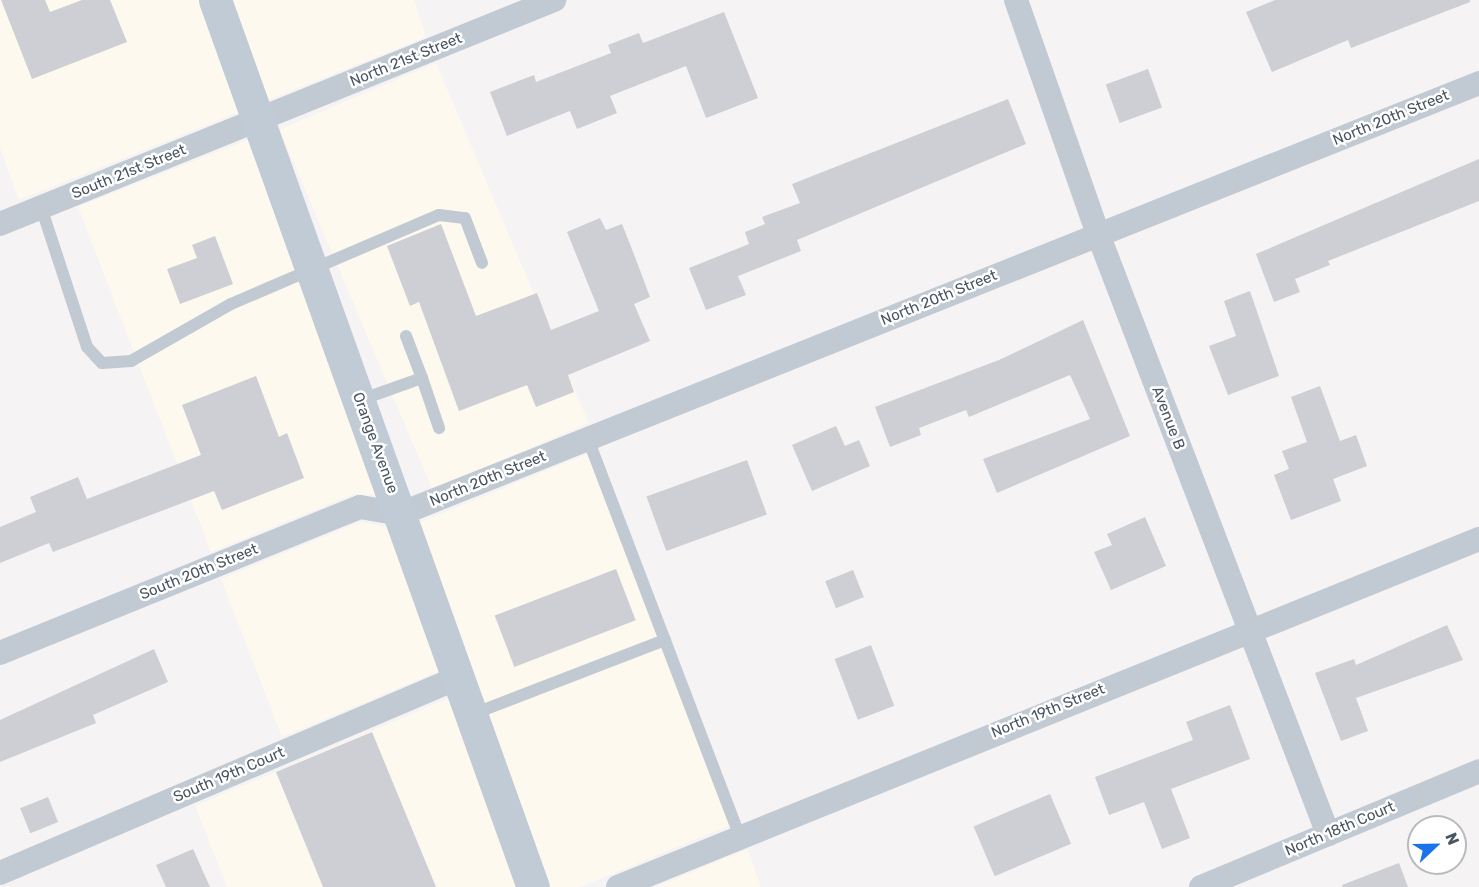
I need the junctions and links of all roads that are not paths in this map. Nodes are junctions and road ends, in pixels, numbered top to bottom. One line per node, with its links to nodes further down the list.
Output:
1 (215, 0): 5 (main road, Orange Avenue)
2 (554, 0): 5 (street, North 21st Street)
3 (1016, 0): 8 (street, Avenue B)
4 (1479, 83): 8 (street, North 20th Street)
5 (259, 120): 6 (street, South 21st Street); 10 (main road, Orange Avenue)
6 (41, 207): 7 (street, South 21st Street); 10 (lane)
7 (0, 224)
8 (1098, 234): 15 (street, North 20th Street); 18 (street, Avenue B)
9 (482, 263): 10 (lane)
10 (312, 269): 13 (main road, Orange Avenue)
11 (406, 336): 12 (lane)
12 (422, 378): 13 (lane); 14 (lane)
13 (359, 400): 16 (main road, Orange Avenue)
14 (439, 428)
15 (588, 439): 16 (street, North 20th Street); 19 (lane)
16 (400, 514): 20 (street, South 20th Street); 21 (main road, Orange Avenue)
17 (1479, 539): 18 (street, North 19th Street)
18 (1248, 629): 24 (street, Avenue B); 25 (street, North 19th Street)
19 (665, 640): 22 (lane); 25 (lane)
20 (0, 653)
21 (458, 678): 22 (main road, Orange Avenue); 26 (street, South 19th Court)
22 (471, 714): 27 (main road, Orange Avenue)
23 (1479, 771): 24 (street, North 18th Court)
24 (1328, 834): 29 (street, North 18th Court)
25 (740, 837): 28 (street, North 19th Street)
26 (0, 873)
27 (533, 887)
28 (618, 887)
29 (1201, 887)

